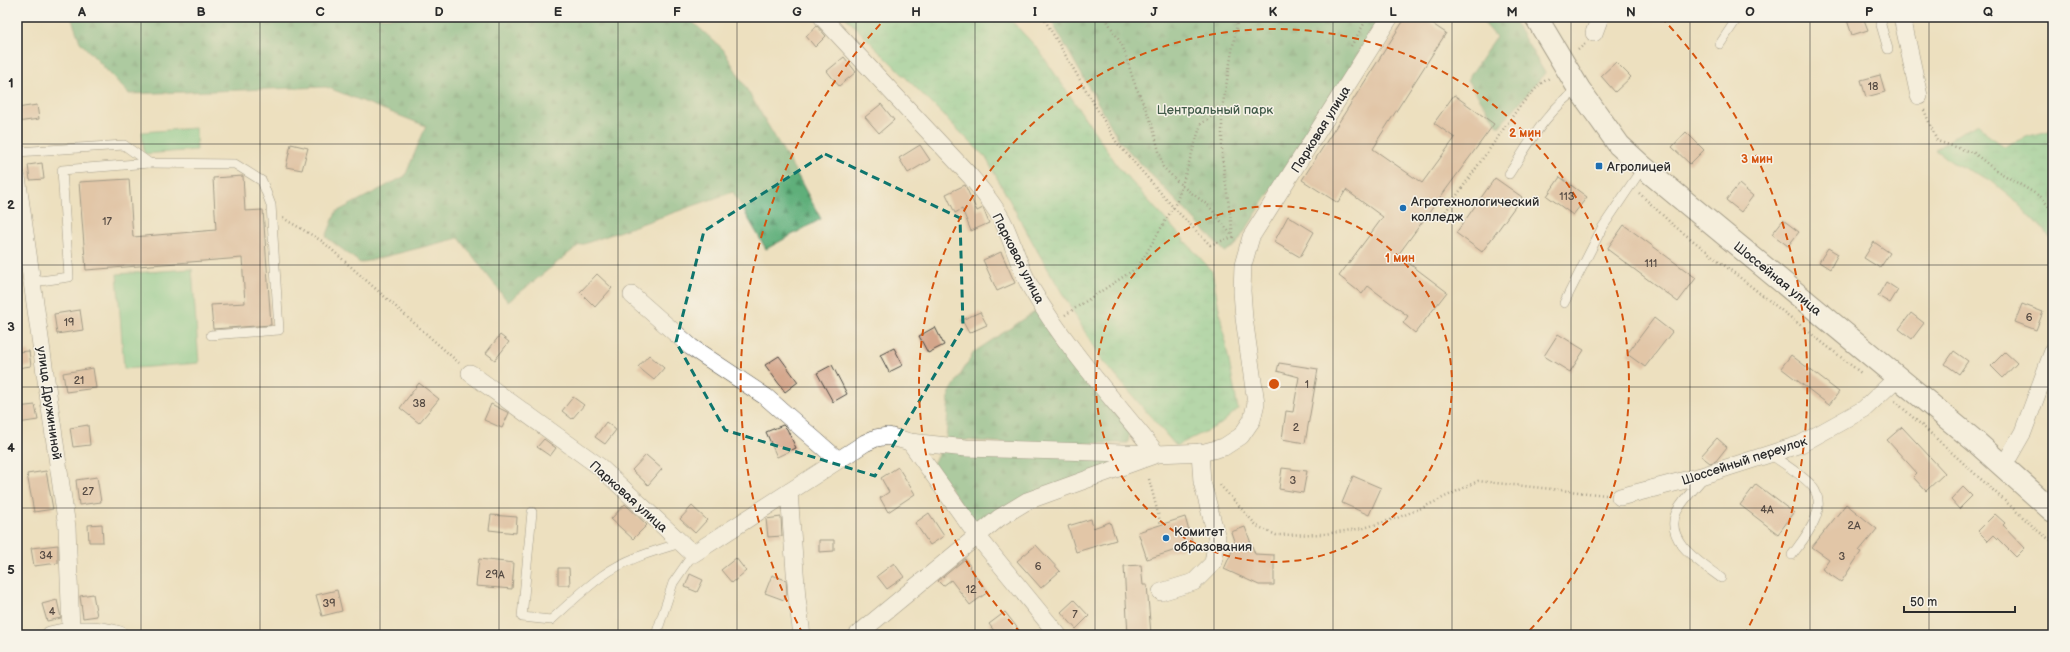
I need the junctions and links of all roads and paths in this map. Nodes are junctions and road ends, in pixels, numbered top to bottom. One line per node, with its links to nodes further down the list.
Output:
1 (822, 17): 33 (street, Парковая улица)
2 (1043, 17): 24 (path)
3 (1105, 17): 23 (path)
4 (1238, 17): 17 (path)
5 (1390, 17): 39 (street, Парковая улица)
6 (1536, 17): 15 (main road, Шоссейная улица)
7 (1600, 17): 11 (street)
8 (1738, 17): 12 (lane)
9 (1882, 17): 13 (lane)
10 (1902, 17): 16 (street)
11 (1594, 33)
12 (1720, 44)
13 (1888, 49)
14 (1551, 77): 26 (path)
15 (1579, 89): 20 (main road, Шоссейная улица); 21 (lane)
16 (1919, 96): 25 (path)
17 (1222, 109): 23 (path); 28 (path)
18 (17, 152): 19 (lane)
19 (149, 163): 30 (lane); 34 (lane)
20 (1643, 167): 32 (lane); 37 (main road, Шоссейная улица)
21 (1509, 174)
22 (17, 177): 30 (street, улица Дружининой)
23 (1182, 186): 24 (path); 28 (path)
24 (1174, 208): 28 (path); 33 (path)
25 (2053, 212)
26 (1441, 218)
27 (298, 226): 36 (path)
28 (1233, 237)
29 (1739, 278): 37 (path)
30 (33, 282): 58 (street, улица Дружининой)
31 (632, 295): 42 (street)
32 (1564, 303)
33 (1053, 323): 40 (street, Парковая улица)
34 (212, 335)
35 (2053, 351): 43 (street)
36 (470, 373): 54 (street, Парковая улица)
37 (1890, 384): 41 (street, Шоссейный переулок); 43 (main road, Шоссейная улица); 53 (path)
38 (910, 442): 40 (street, Парковая улица); 42 (street, Парковая улица); 52 (street)
39 (1200, 452): 40 (street, Парковая улица); 57 (street)
40 (1157, 454): 52 (street, Парковая улица)
41 (1770, 454): 44 (street, Шоссейный переулок); 55 (lane)
42 (838, 460): 47 (street, Парковая улица)
43 (2003, 466): 49 (main road, Шоссейная улица)
44 (1705, 475): 48 (street, Шоссейный переулок); 56 (lane)
45 (1149, 479): 51 (path)
46 (1218, 482): 48 (path)
47 (789, 492): 54 (street, Парковая улица); 62 (street)
48 (1620, 497)
49 (2053, 510)
50 (532, 512): 54 (lane)
51 (1161, 525)
52 (978, 537): 63 (street, Парковая улица); 64 (street)
53 (2053, 542)
54 (687, 548): 61 (lane)
55 (1792, 555)
56 (1721, 578)
57 (1161, 592)
58 (71, 630): 59 (street); 60 (street)
59 (50, 635)
60 (120, 635)
61 (656, 635)
62 (802, 635)
63 (857, 635)
64 (1058, 635)

